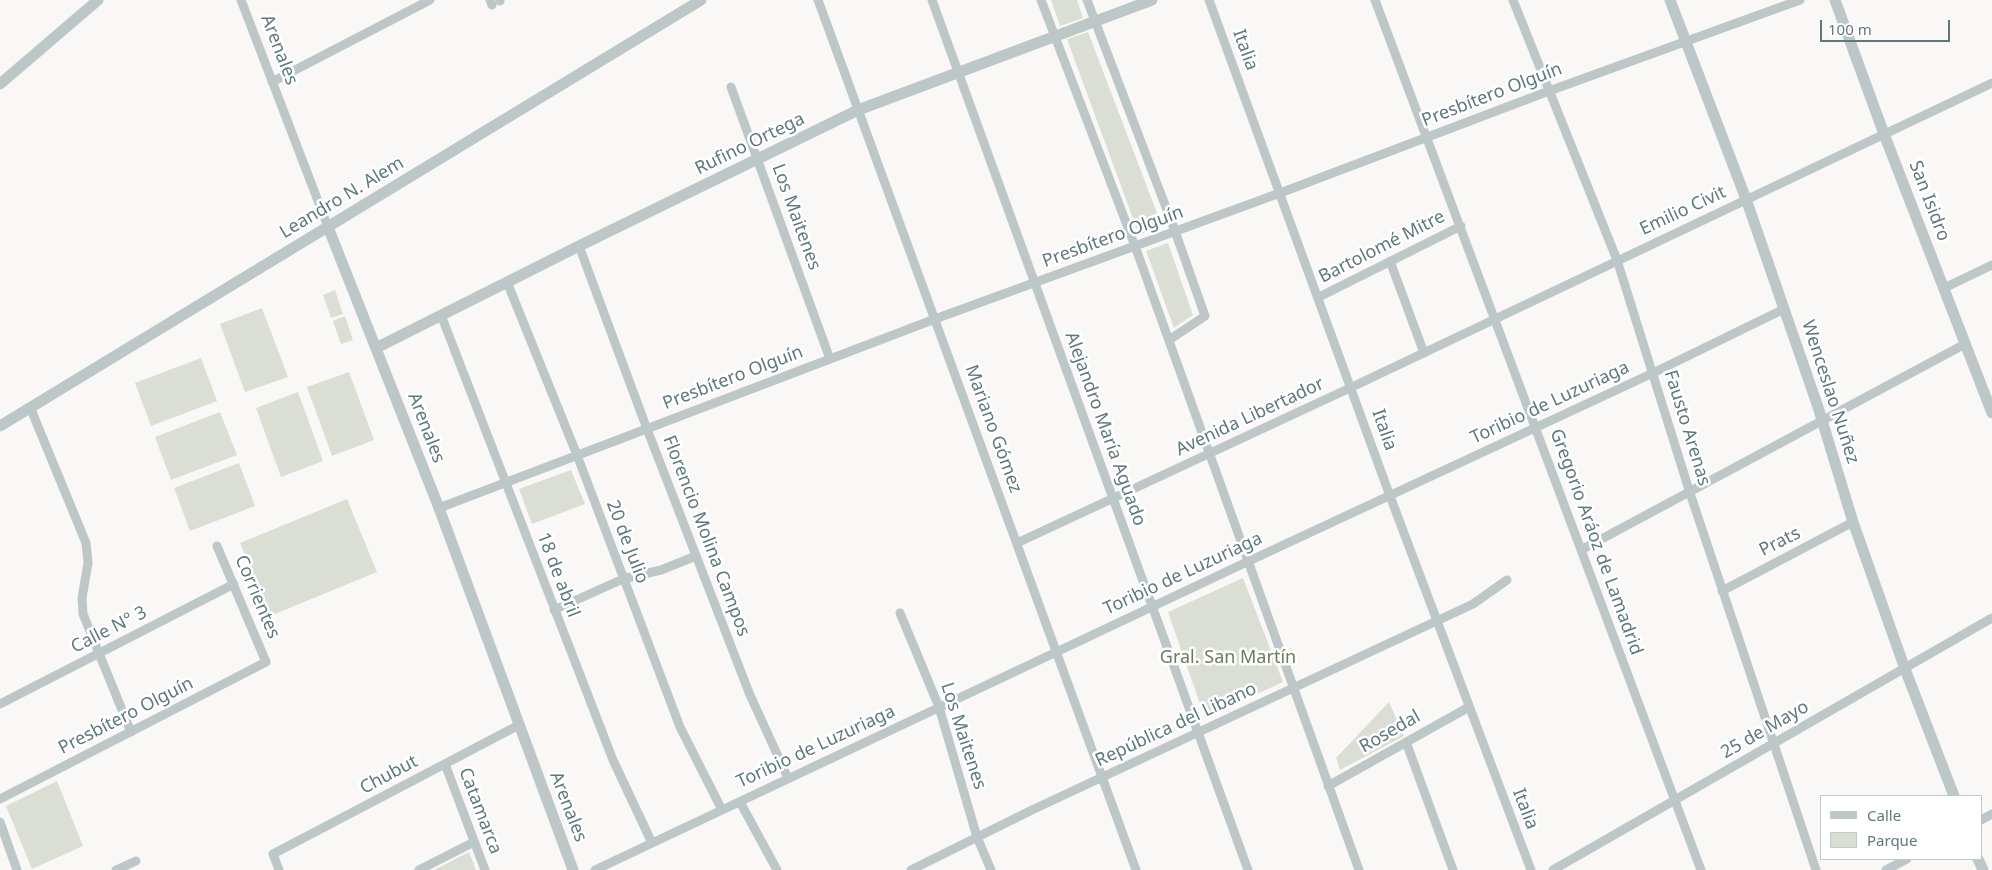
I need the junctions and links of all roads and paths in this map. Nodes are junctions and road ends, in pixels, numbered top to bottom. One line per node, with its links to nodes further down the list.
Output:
1 (98, 0): 22 (street)
2 (241, 0): 20 (street, Arenales)
3 (430, 0): 20 (street)
4 (701, 0): 32 (street, Leandro N. Alem)
5 (818, 0): 25 (street, Mariano Gómez)
6 (932, 0): 19 (street, Alejandro María Aguado)
7 (1041, 0): 17 (street)
8 (1087, 0): 16 (street)
9 (1152, 0): 16 (street, Rufino Ortega)
10 (1209, 0): 29 (street, Italia)
11 (1376, 0): 27 (street, Gregorio Aráoz de Lamadrid)
12 (1513, 0): 24 (street, Fausto Arenas)
13 (1670, 0): 18 (street, Wenceslao Nuñez)
14 (1800, 0): 18 (street, Presbítero Olguín)
15 (1835, 0): 26 (street, San Isidro)
16 (1095, 21): 17 (street, Rufino Ortega); 33 (street)
17 (1055, 36): 19 (street, Rufino Ortega); 35 (street)
18 (1685, 42): 24 (street, Presbítero Olguín); 30 (street, Wenceslao Nuñez)
19 (959, 72): 25 (street, Rufino Ortega); 40 (street, Alejandro María Aguado)
20 (272, 82): 32 (street, Arenales)
21 (1992, 83): 26 (street, Emilio Civit)
22 (0, 84)
23 (731, 87): 28 (street, Los Maitenes)
24 (1550, 91): 27 (street, Presbítero Olguín); 36 (street, Fausto Arenas)
25 (858, 110): 28 (street, Rufino Ortega); 45 (street, Mariano Gómez)
26 (1884, 134): 30 (street, Emilio Civit); 41 (street, San Isidro)
27 (1426, 138): 29 (street, Presbítero Olguín); 31 (street, Gregorio Aráoz de Lamadrid)
28 (758, 159): 34 (street, Rufino Ortega); 51 (street, Los Maitenes)
29 (1280, 193): 33 (street, Presbítero Olguín); 42 (street, Italia)
30 (1746, 199): 36 (street, Emilio Civit); 43 (street, Wenceslao Nuñez)
31 (1461, 226): 37 (street, Bartolomé Mitre); 46 (street, Gregorio Aráoz de Lamadrid)
32 (328, 227): 49 (street, Arenales); 54 (street, Leandro N. Alem)
33 (1175, 231): 35 (street, Presbítero Olguín); 47 (street)
34 (579, 246): 39 (street, Rufino Ortega); 59 (street, Florencio Molina Campos)
35 (1135, 246): 40 (street, Presbítero Olguín); 47 (street)
36 (1617, 260): 46 (street, Emilio Civit); 52 (street, Fausto Arenas)
37 (1390, 261): 42 (street, Bartolomé Mitre); 50 (street)
38 (1992, 265): 41 (street)
39 (507, 282): 44 (street, Rufino Ortega); 61 (street, 20 de Julio)
40 (1036, 283): 45 (street, Presbítero Olguín); 65 (street, Alejandro María Aguado)
41 (1944, 288): 48 (street, San Isidro)
42 (1319, 297): 53 (street, Italia)
43 (1784, 309): 52 (street, Toribio de Luzuriaga); 56 (street, Wenceslao Nuñez)
44 (440, 315): 49 (street, Rufino Ortega); 62 (street, 18 de abril)
45 (935, 319): 51 (street, Presbítero Olguín); 68 (street, Mariano Gómez)
46 (1496, 319): 50 (street, Avenida Libertador); 58 (street, Gregorio Aráoz de Lamadrid)
47 (1169, 340): 60 (street)
48 (1965, 344): 55 (street, San Isidro); 56 (street)
49 (376, 348): 66 (street, Arenales)
50 (1424, 353): 53 (street, Avenida Libertador)
51 (830, 359): 59 (street, Presbítero Olguín)
52 (1653, 373): 58 (street, Toribio de Luzuriaga); 63 (street, Fausto Arenas)
53 (1352, 387): 60 (street, Avenida Libertador); 64 (street, Italia)
54 (30, 408): 57 (street, Leandro N. Alem); 83 (street)
55 (1992, 413)
56 (1822, 422): 63 (street); 67 (street, Wenceslao Nuñez)
57 (0, 426)
58 (1536, 427): 64 (street, Toribio de Luzuriaga); 70 (street, Gregorio Aráoz de Lamadrid)
59 (647, 429): 61 (street, Presbítero Olguín); 71 (street, Florencio Molina Campos)
60 (1209, 454): 65 (street, Avenida Libertador); 72 (street)
61 (577, 455): 62 (street, Presbítero Olguín); 73 (street, 20 de Julio)
62 (506, 482): 66 (street, Presbítero Olguín); 78 (street, 18 de abril)
63 (1690, 493): 70 (street); 76 (street, Fausto Arenas)
64 (1390, 496): 72 (street, Toribio de Luzuriaga); 81 (street, Italia)
65 (1113, 498): 68 (street, Avenida Libertador); 77 (street, Alejandro María Aguado)
66 (438, 508): 90 (street, Arenales)
67 (1853, 522): 76 (street, Prats); 85 (street, Wenceslao Nuñez)
68 (1017, 543): 82 (street, Mariano Gómez)
69 (217, 546): 75 (street, Corrientes)
70 (1581, 550): 101 (street, Gregorio Aráoz de Lamadrid)
71 (696, 556): 73 (street); 97 (street, Florencio Molina Campos)
72 (1249, 561): 77 (street, Toribio de Luzuriaga); 86 (street)
73 (623, 579): 78 (street); 103 (street, 20 de Julio)
74 (1507, 580): 81 (street, República del Libano)
75 (234, 584): 83 (street, Calle N° 3); 84 (street, Corrientes)
76 (1722, 591): 94 (street, Fausto Arenas)
77 (1152, 607): 82 (street, Toribio de Luzuriaga); 92 (street, Alejandro María Aguado)
78 (554, 610): 107 (street, 18 de abril)
79 (900, 613): 88 (street, Los Maitenes)
80 (1992, 618): 85 (street, 25 de Mayo)
81 (1437, 621): 86 (street, República del Libano); 89 (street, Italia)
82 (1057, 652): 88 (street, Toribio de Luzuriaga); 96 (street, Mariano Gómez)
83 (99, 653): 87 (street, Calle N° 3); 91 (street)
84 (266, 662): 91 (street, Presbítero Olguín)
85 (1905, 669): 94 (street, 25 de Mayo); 99 (street, Wenceslao Nuñez)
86 (1293, 688): 92 (street, República del Libano); 98 (street)
87 (0, 704)
88 (939, 707): 97 (street, Toribio de Luzuriaga); 105 (street, Los Maitenes)
89 (1469, 707): 93 (street, Rosedal); 124 (street, Italia)
90 (519, 724): 95 (street, Chubut); 115 (street, Arenales)
91 (131, 732): 100 (street, Presbítero Olguín)
92 (1198, 732): 96 (street, República del Libano); 121 (street, Alejandro María Aguado)
93 (1406, 742): 98 (street, Rosedal); 123 (street)
94 (1772, 744): 101 (street, 25 de Mayo); 127 (street, Fausto Arenas)
95 (445, 764): 106 (street, Catamarca); 112 (street, Chubut)
96 (1103, 777): 105 (street, República del Libano); 120 (street, Mariano Gómez)
97 (788, 778): 102 (street, Toribio de Luzuriaga)
98 (1328, 786): 122 (street)
99 (1954, 795)
100 (0, 799)
101 (1675, 801): 125 (street, 25 de Mayo); 126 (street, Gregorio Aráoz de Lamadrid)
102 (740, 802): 103 (street, Toribio de Luzuriaga); 117 (street)
103 (722, 810): 107 (street, Toribio de Luzuriaga)
104 (0, 822): 110 (street)
105 (977, 837): 118 (street, República del Libano); 119 (street, Los Maitenes)
106 (474, 842): 113 (street); 114 (street, Catamarca)
107 (652, 843): 116 (street, Toribio de Luzuriaga)
108 (1905, 860): 128 (street)
109 (136, 861): 111 (street)
110 (17, 870)
111 (116, 870)
112 (280, 870)
113 (420, 870)
114 (485, 870)
115 (574, 870)
116 (595, 870)
117 (777, 870)
118 (911, 870)
119 (991, 870)
120 (1136, 870)
121 (1248, 870)
122 (1359, 870)
123 (1453, 870)
124 (1531, 870)
125 (1553, 870)
126 (1701, 870)
127 (1816, 870)
128 (1886, 870)

